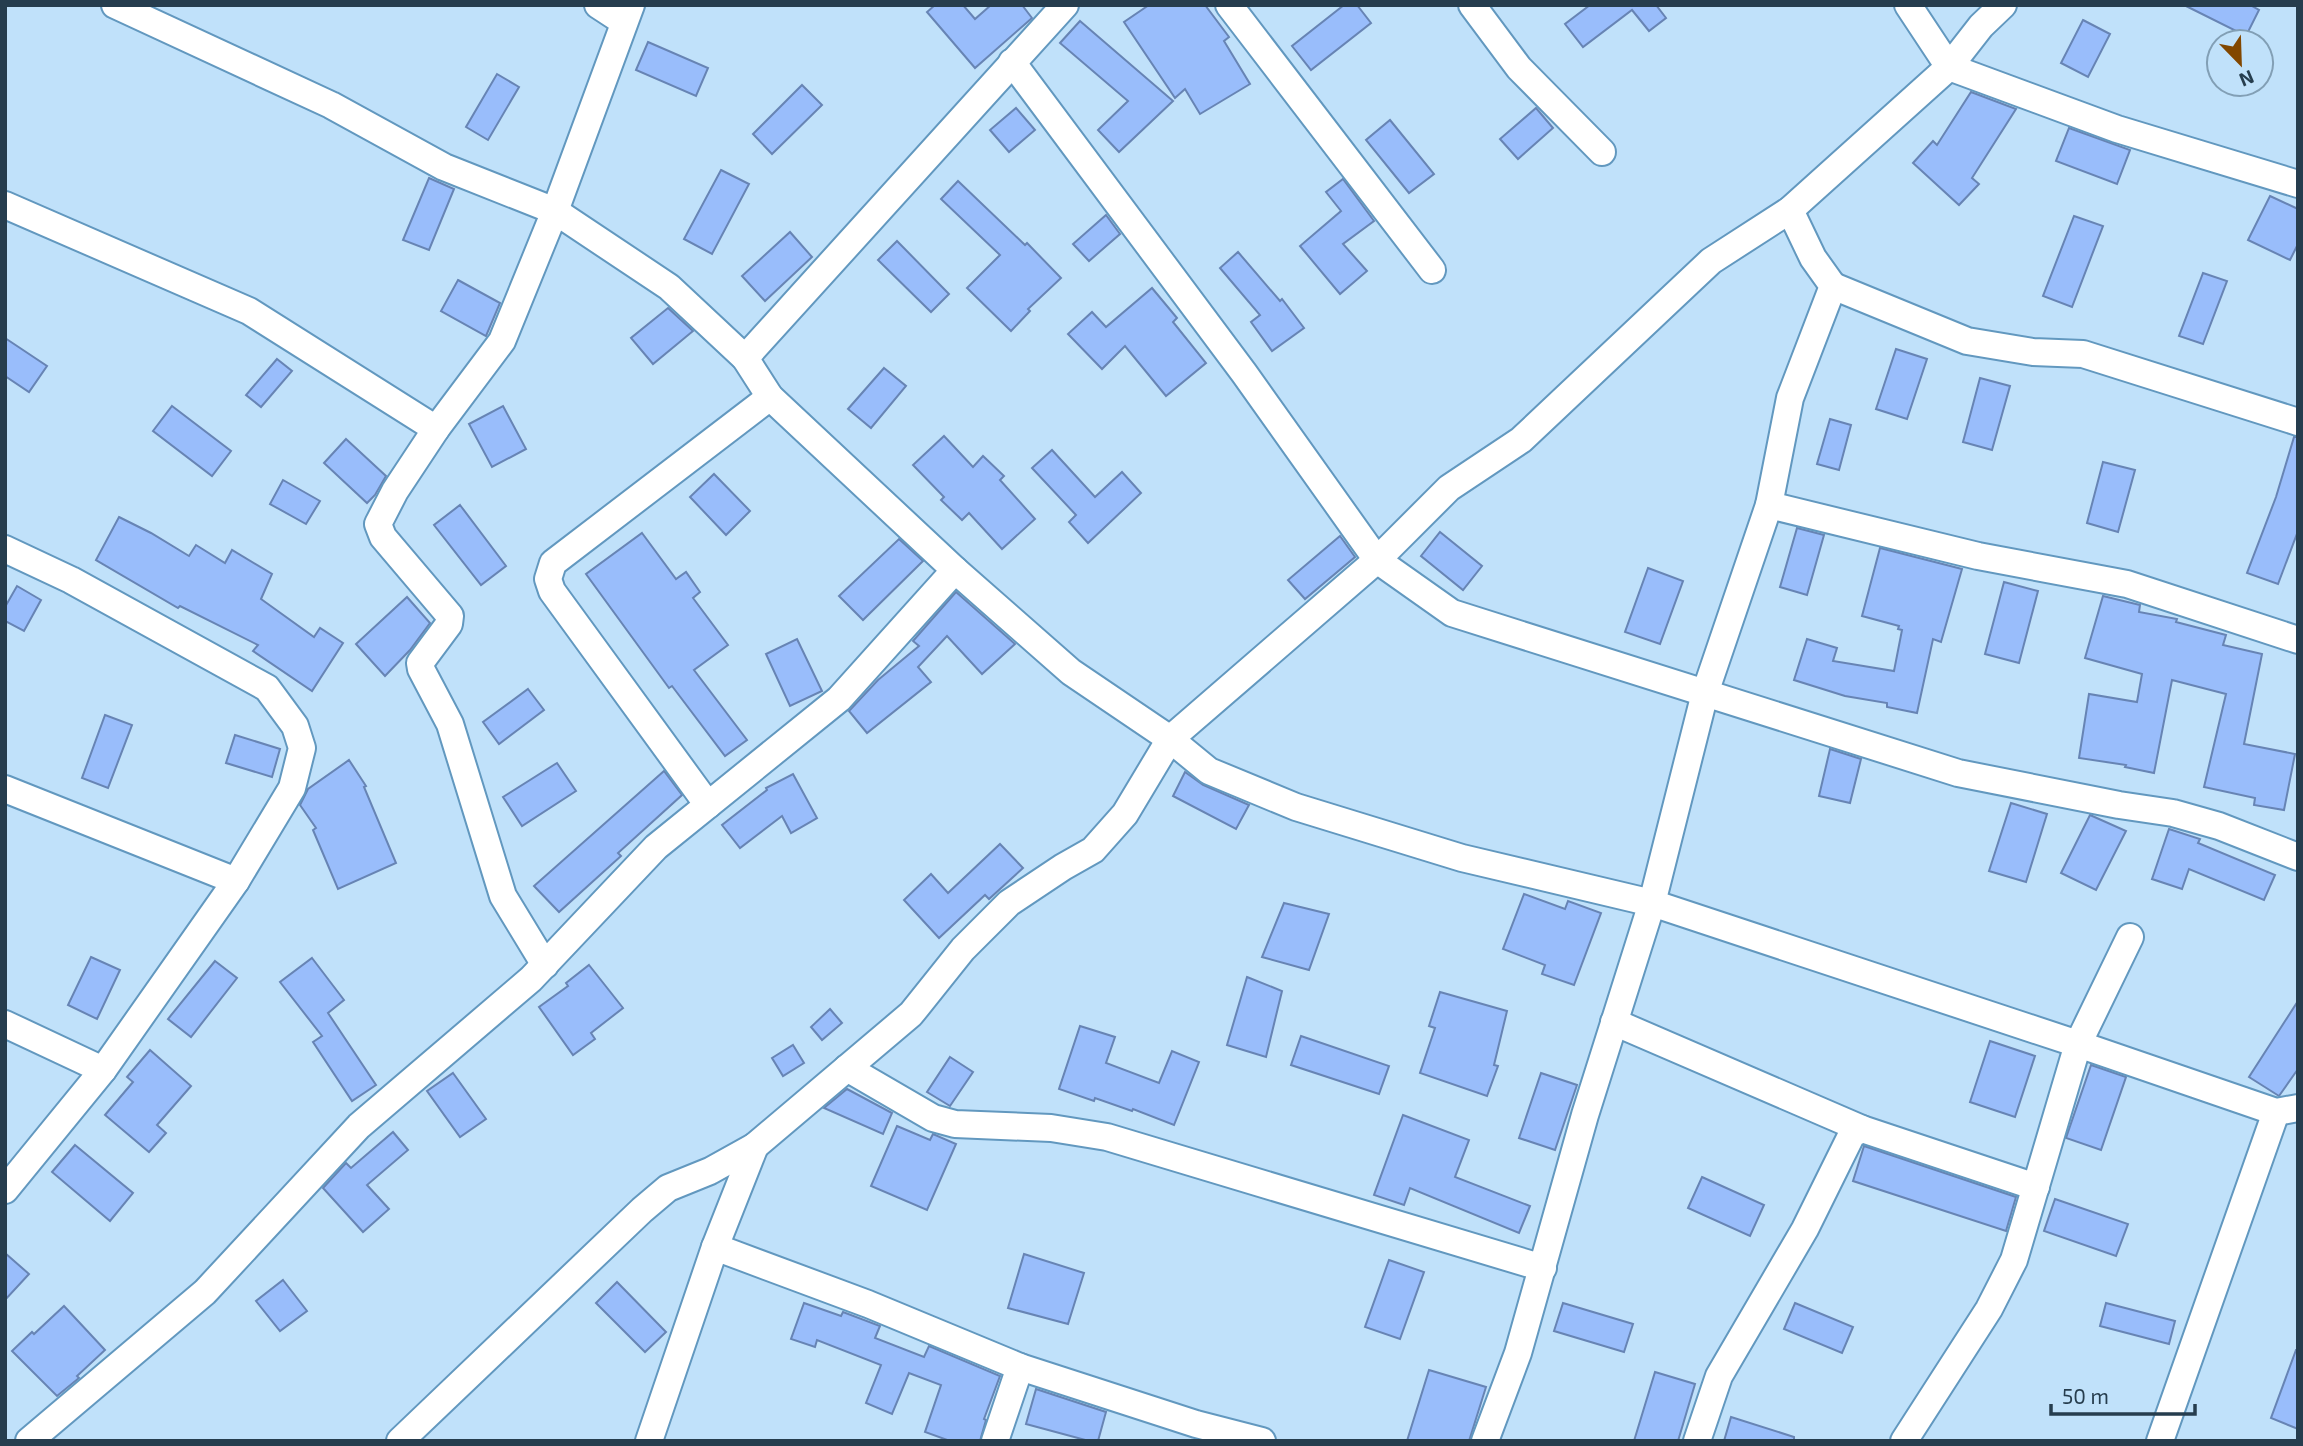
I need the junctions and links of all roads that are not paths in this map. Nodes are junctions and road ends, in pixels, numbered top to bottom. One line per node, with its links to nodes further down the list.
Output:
1 (115, 5): 14 (street)
2 (598, 5): 8 (street)
3 (1065, 5): 9 (street)
4 (1229, 5): 16 (street)
5 (1472, 5): 11 (street)
6 (1908, 5): 10 (street)
7 (2003, 5): 10 (street)
8 (628, 14): 14 (street)
9 (1012, 62): 18 (street); 24 (street)
10 (1949, 67): 12 (street); 15 (street)
11 (1602, 152)
12 (2298, 184)
13 (5, 205): 21 (street)
14 (555, 211): 18 (street); 21 (street)
15 (1790, 211): 17 (street); 24 (street)
16 (1432, 270)
17 (1833, 286): 20 (street); 22 (street)
18 (745, 358): 19 (street)
19 (770, 397): 25 (street); 30 (street)
20 (2298, 422)
21 (436, 429): 35 (street)
22 (1769, 505): 26 (street); 27 (street)
23 (5, 549): 32 (street)
24 (1377, 560): 27 (street); 28 (street)
25 (956, 570): 28 (street); 30 (street)
26 (2298, 640)
27 (1705, 693): 31 (street); 33 (street)
28 (1170, 739): 33 (street); 39 (street)
29 (5, 789): 32 (street)
30 (708, 804): 35 (street)
31 (2298, 857)
32 (236, 881): 40 (street)
33 (1652, 903): 36 (street); 38 (street)
34 (2130, 937): 38 (street)
35 (545, 965): 50 (street)
36 (1614, 1022): 42 (street); 47 (street)
37 (5, 1024): 40 (street)
38 (2078, 1044): 41 (street); 44 (street)
39 (847, 1068): 43 (street); 47 (street)
40 (103, 1070): 45 (street)
41 (2287, 1110): 58 (street)
42 (1863, 1129): 44 (street); 56 (street)
43 (755, 1146): 46 (street); 51 (street)
44 (2036, 1187): 57 (street)
45 (5, 1190)
46 (715, 1247): 48 (street); 52 (street)
47 (1543, 1268): 55 (street)
48 (1020, 1367): 49 (street); 53 (street)
49 (1193, 1432): 54 (street)
50 (29, 1441)
51 (400, 1441)
52 (649, 1441)
53 (995, 1441)
54 (1262, 1441)
55 (1485, 1441)
56 (1697, 1441)
57 (1904, 1441)
58 (2160, 1441)

